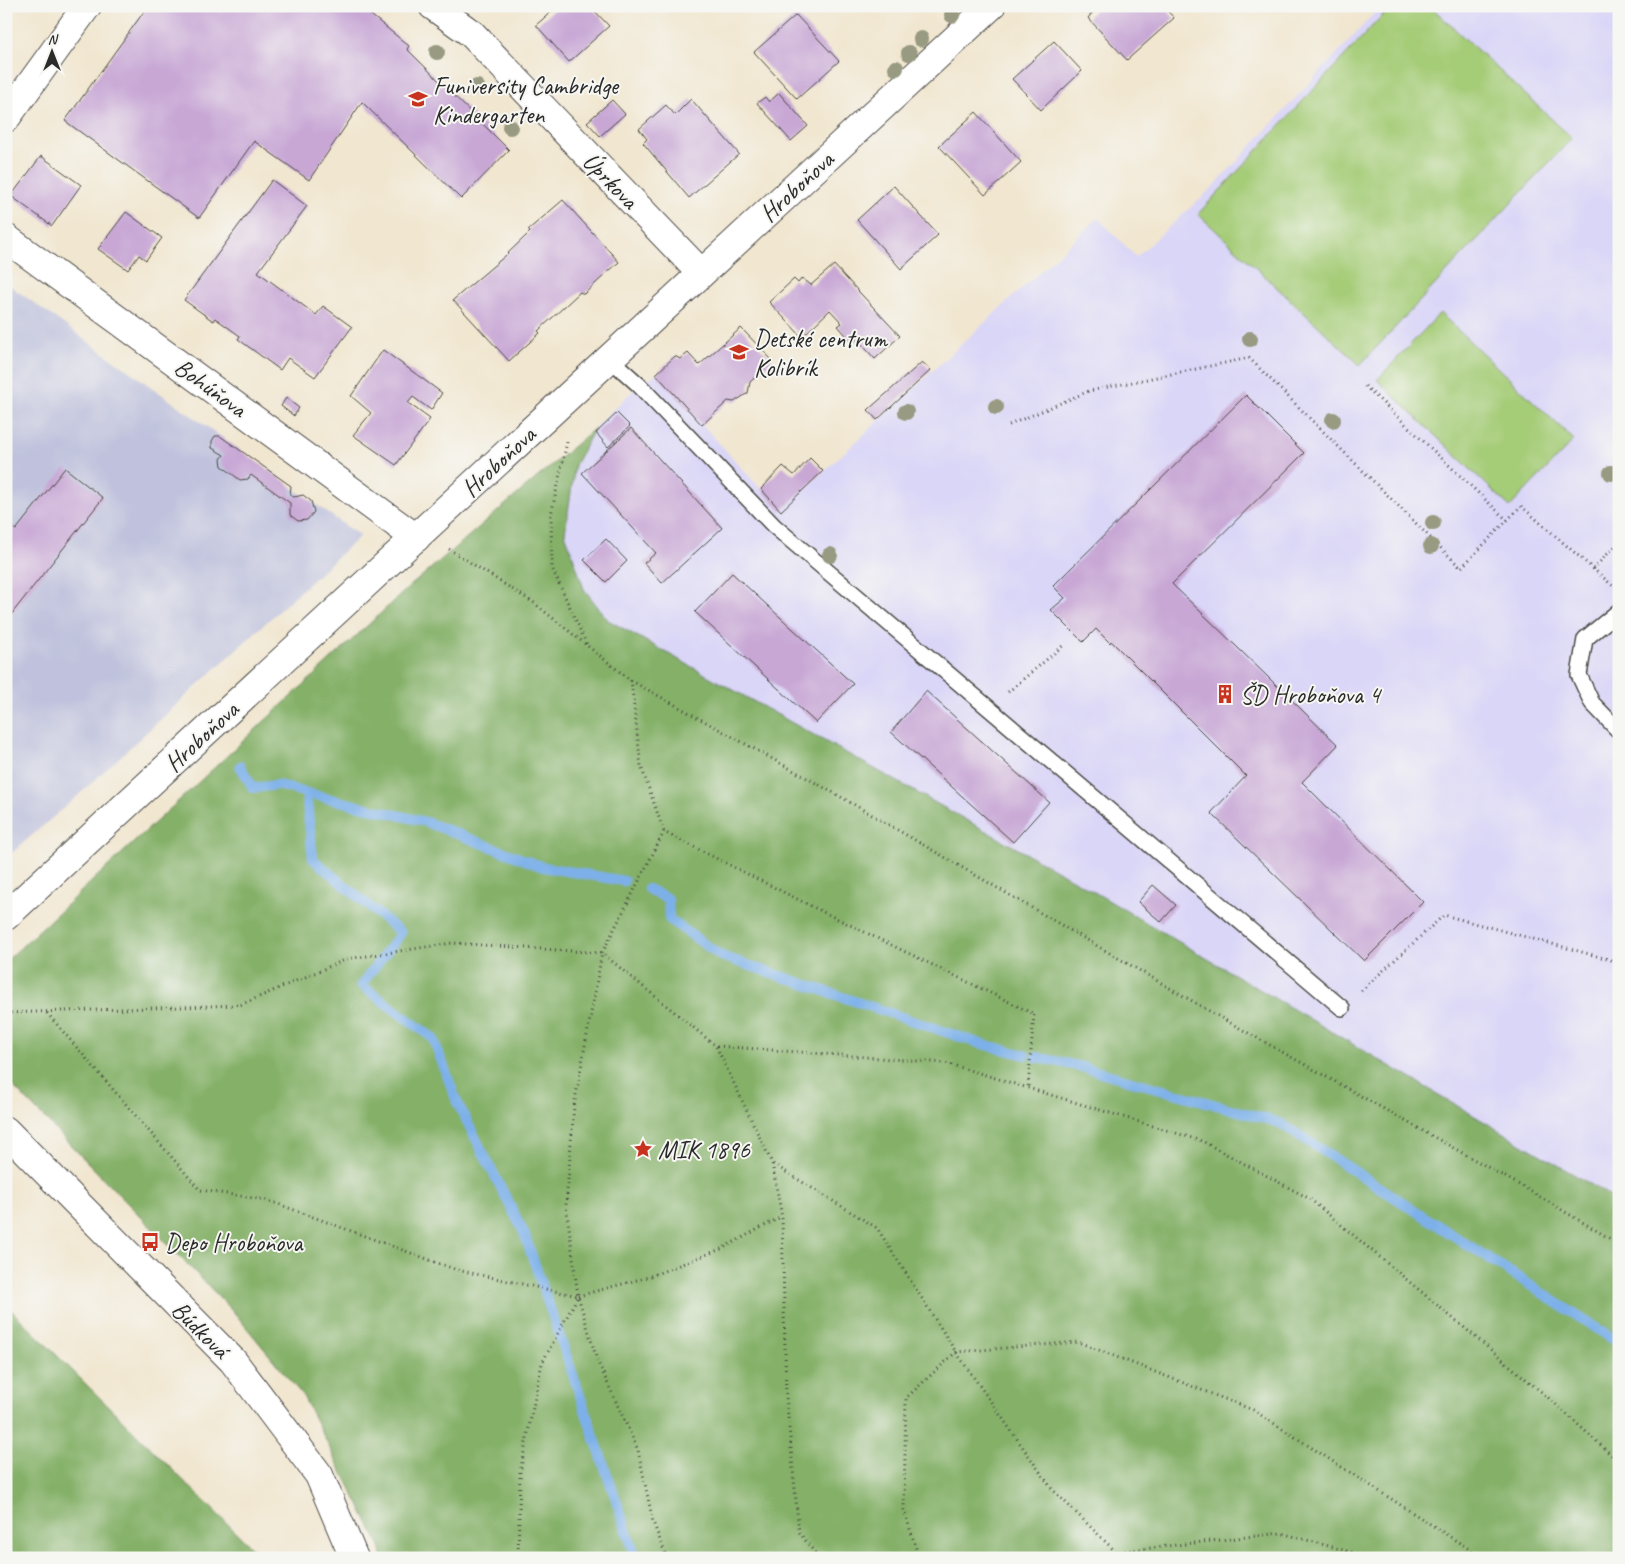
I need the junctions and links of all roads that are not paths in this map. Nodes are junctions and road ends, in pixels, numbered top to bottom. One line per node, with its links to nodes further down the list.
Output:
1 (87, 6): 4 (street)
2 (433, 6): 6 (street, Úprkova)
3 (991, 6): 6 (street, Hroboňova)
4 (6, 118)
5 (6, 238): 8 (street, Bohúňova)
6 (700, 273): 7 (street, Hroboňova)
7 (609, 358): 8 (street, Hroboňova); 12 (lane)
8 (416, 538): 11 (street, Hroboňova)
9 (1619, 611): 10 (lane)
10 (1619, 731)
11 (6, 916)
12 (1342, 1008)
13 (6, 1131): 14 (street, Búdková)
14 (354, 1558)

